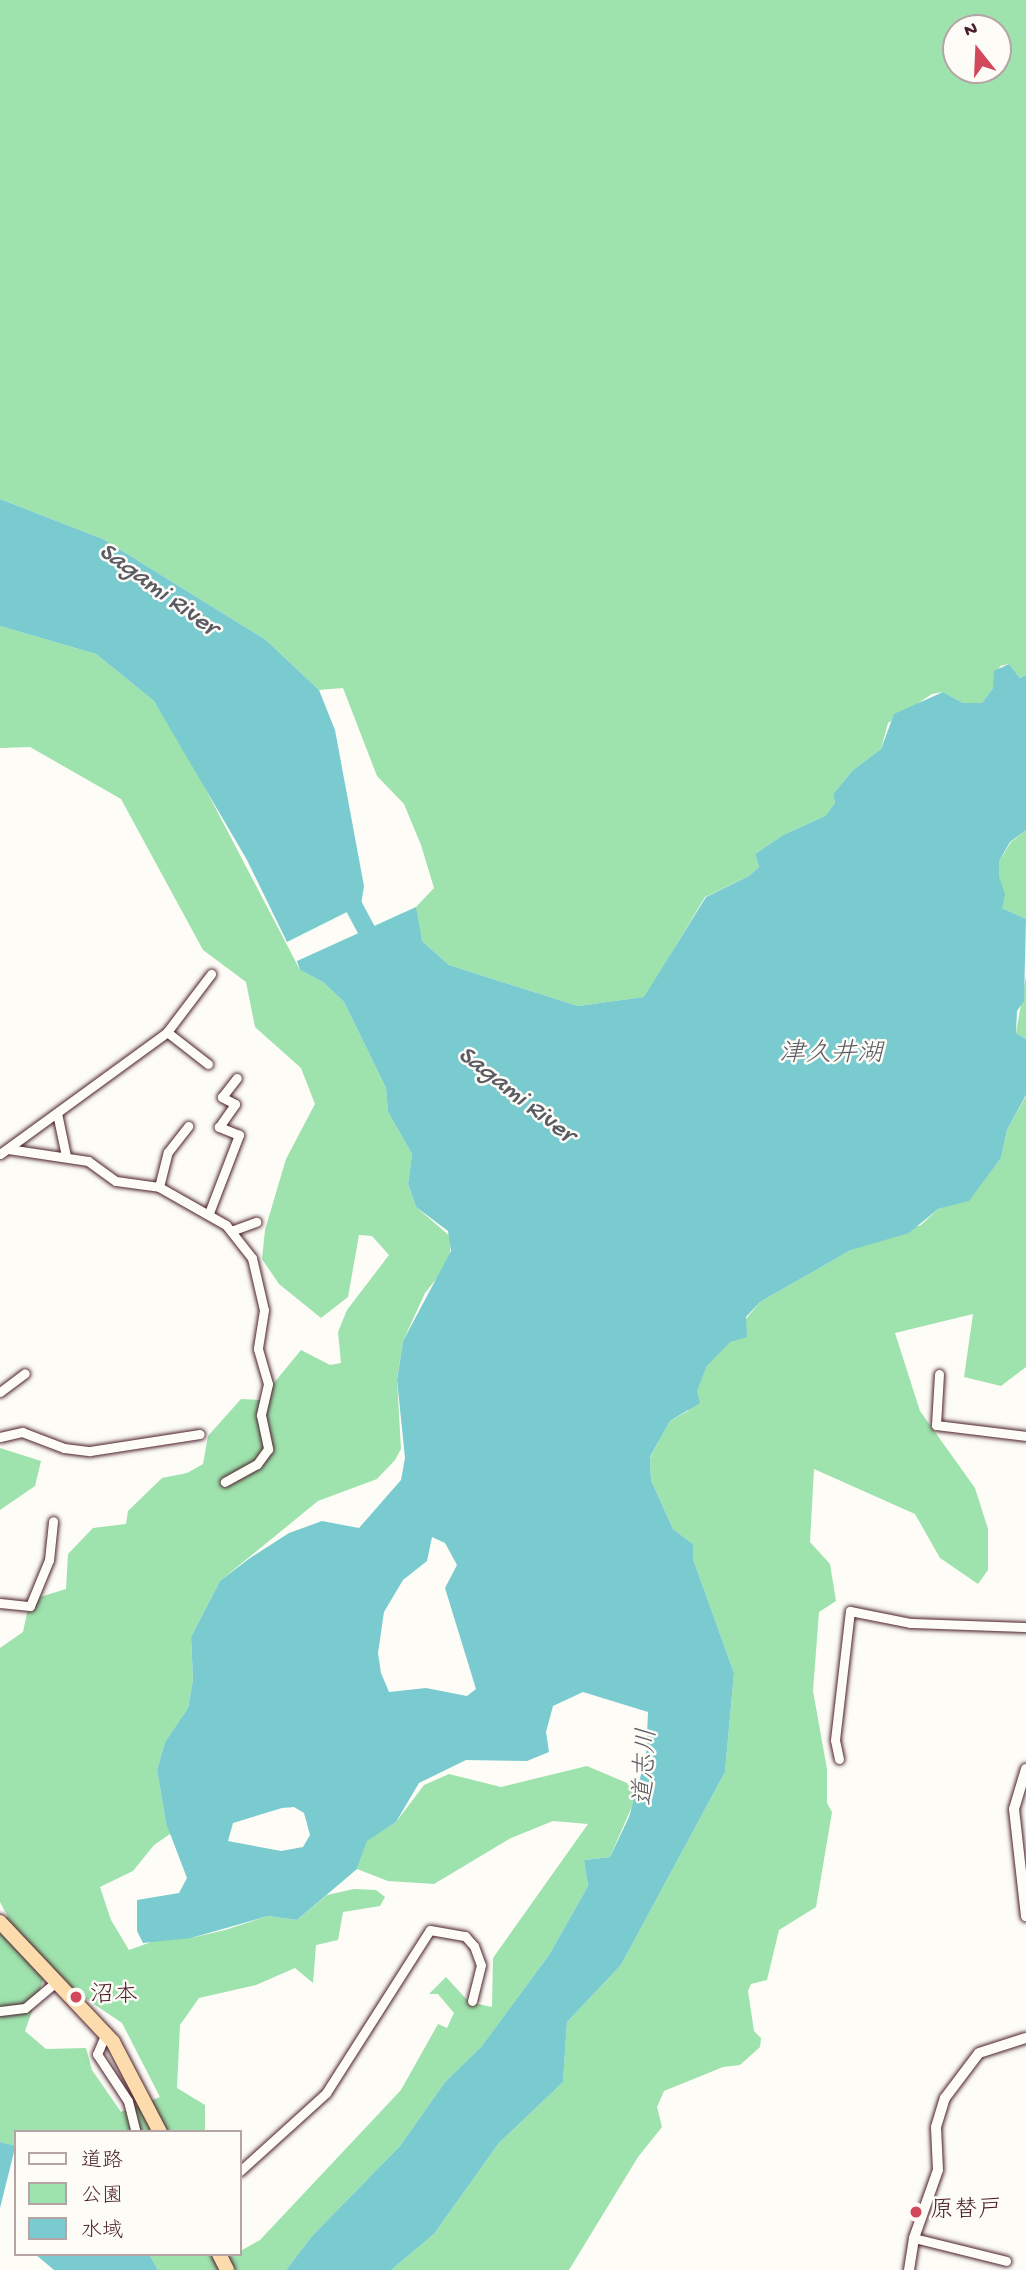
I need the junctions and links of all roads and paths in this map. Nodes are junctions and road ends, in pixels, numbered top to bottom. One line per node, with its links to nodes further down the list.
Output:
1 (211, 974): 2 (street)
2 (167, 1032): 3 (street); 5 (street)
3 (208, 1064)
4 (237, 1078): 10 (street)
5 (57, 1113): 7 (street); 8 (street)
6 (188, 1126): 9 (street)
7 (4, 1152): 8 (street)
8 (66, 1156): 9 (street)
9 (159, 1187): 10 (street)
10 (209, 1213): 12 (street)
11 (256, 1222): 12 (street)
12 (231, 1231): 19 (street)
13 (24, 1373): 15 (street)
14 (939, 1374): 17 (street)
15 (0, 1392)
16 (200, 1433): 18 (street)
17 (1026, 1436)
18 (0, 1437)
19 (225, 1482)
20 (53, 1521): 21 (street)
21 (0, 1602)
22 (1026, 1627): 23 (street)
23 (839, 1759)
24 (1026, 1769): 25 (street)
25 (1026, 1916)
26 (0, 1922): 27 (highway)
27 (56, 1982): 29 (street); 30 (highway)
28 (472, 2001): 34 (street)
29 (0, 2011)
30 (106, 2033): 32 (street); 33 (highway)
31 (1026, 2038): 35 (street)
32 (135, 2130)
33 (158, 2130)
34 (242, 2169)
35 (915, 2238): 36 (street); 37 (street)
36 (1006, 2261)
37 (909, 2270)

